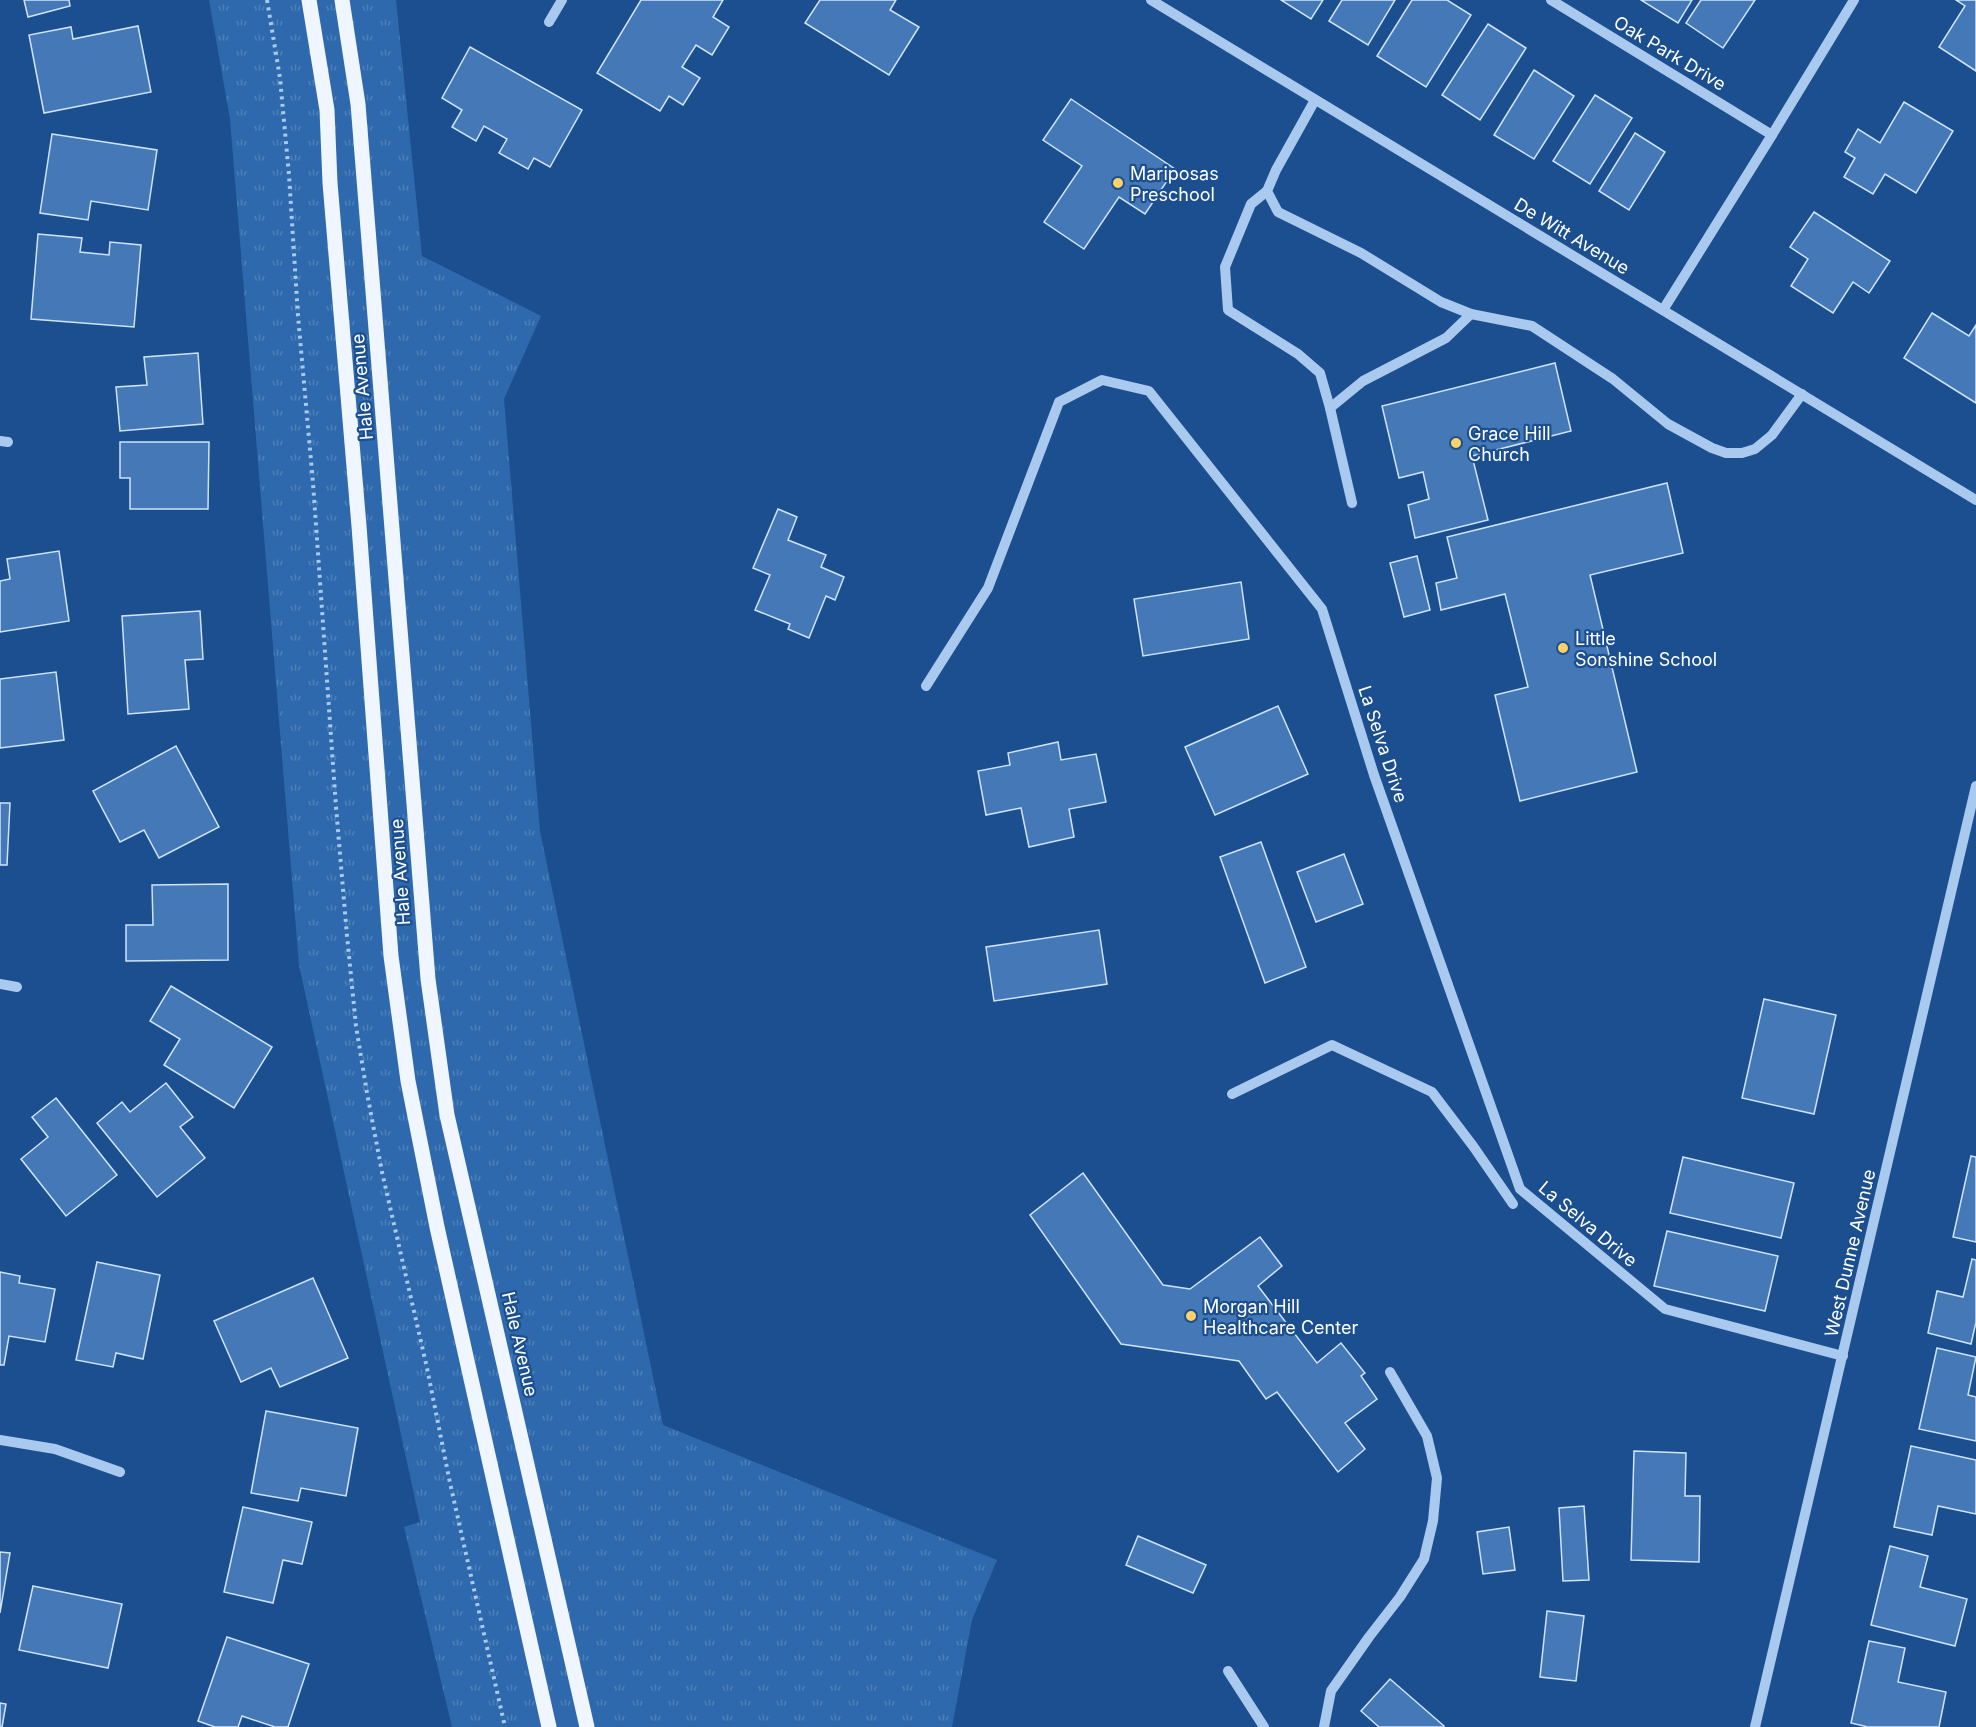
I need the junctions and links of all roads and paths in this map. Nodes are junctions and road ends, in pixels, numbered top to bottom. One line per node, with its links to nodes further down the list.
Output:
1 (309, 0): 28 (main road, Hale Avenue)
2 (342, 0): 29 (main road, Hale Avenue)
3 (562, 0): 7 (street)
4 (1151, 0): 8 (street, De Witt Avenue)
5 (1551, 0): 9 (street, Oak Park Drive)
6 (1854, 0): 9 (street)
7 (549, 22)
8 (1315, 100): 10 (street); 11 (street, De Witt Avenue)
9 (1772, 135): 11 (street)
10 (1267, 191): 12 (street); 14 (street)
11 (1663, 310): 13 (street, De Witt Avenue)
12 (1471, 314): 13 (street); 14 (street)
13 (1802, 394): 15 (street, De Witt Avenue)
14 (1330, 408): 16 (street)
15 (1976, 500)
16 (1352, 503)
17 (926, 686): 23 (street, La Selva Drive)
18 (1976, 786): 23 (street, West Dunne Avenue)
19 (0, 984): 20 (street)
20 (17, 987)
21 (1232, 1094): 22 (street)
22 (1513, 1204)
23 (1843, 1356): 32 (street, West Dunne Avenue)
24 (1390, 1372): 31 (street)
25 (0, 1440): 26 (street)
26 (120, 1472)
27 (1228, 1671): 30 (street)
28 (549, 1727)
29 (587, 1727)
30 (1264, 1727)
31 (1324, 1727)
32 (1755, 1727)

